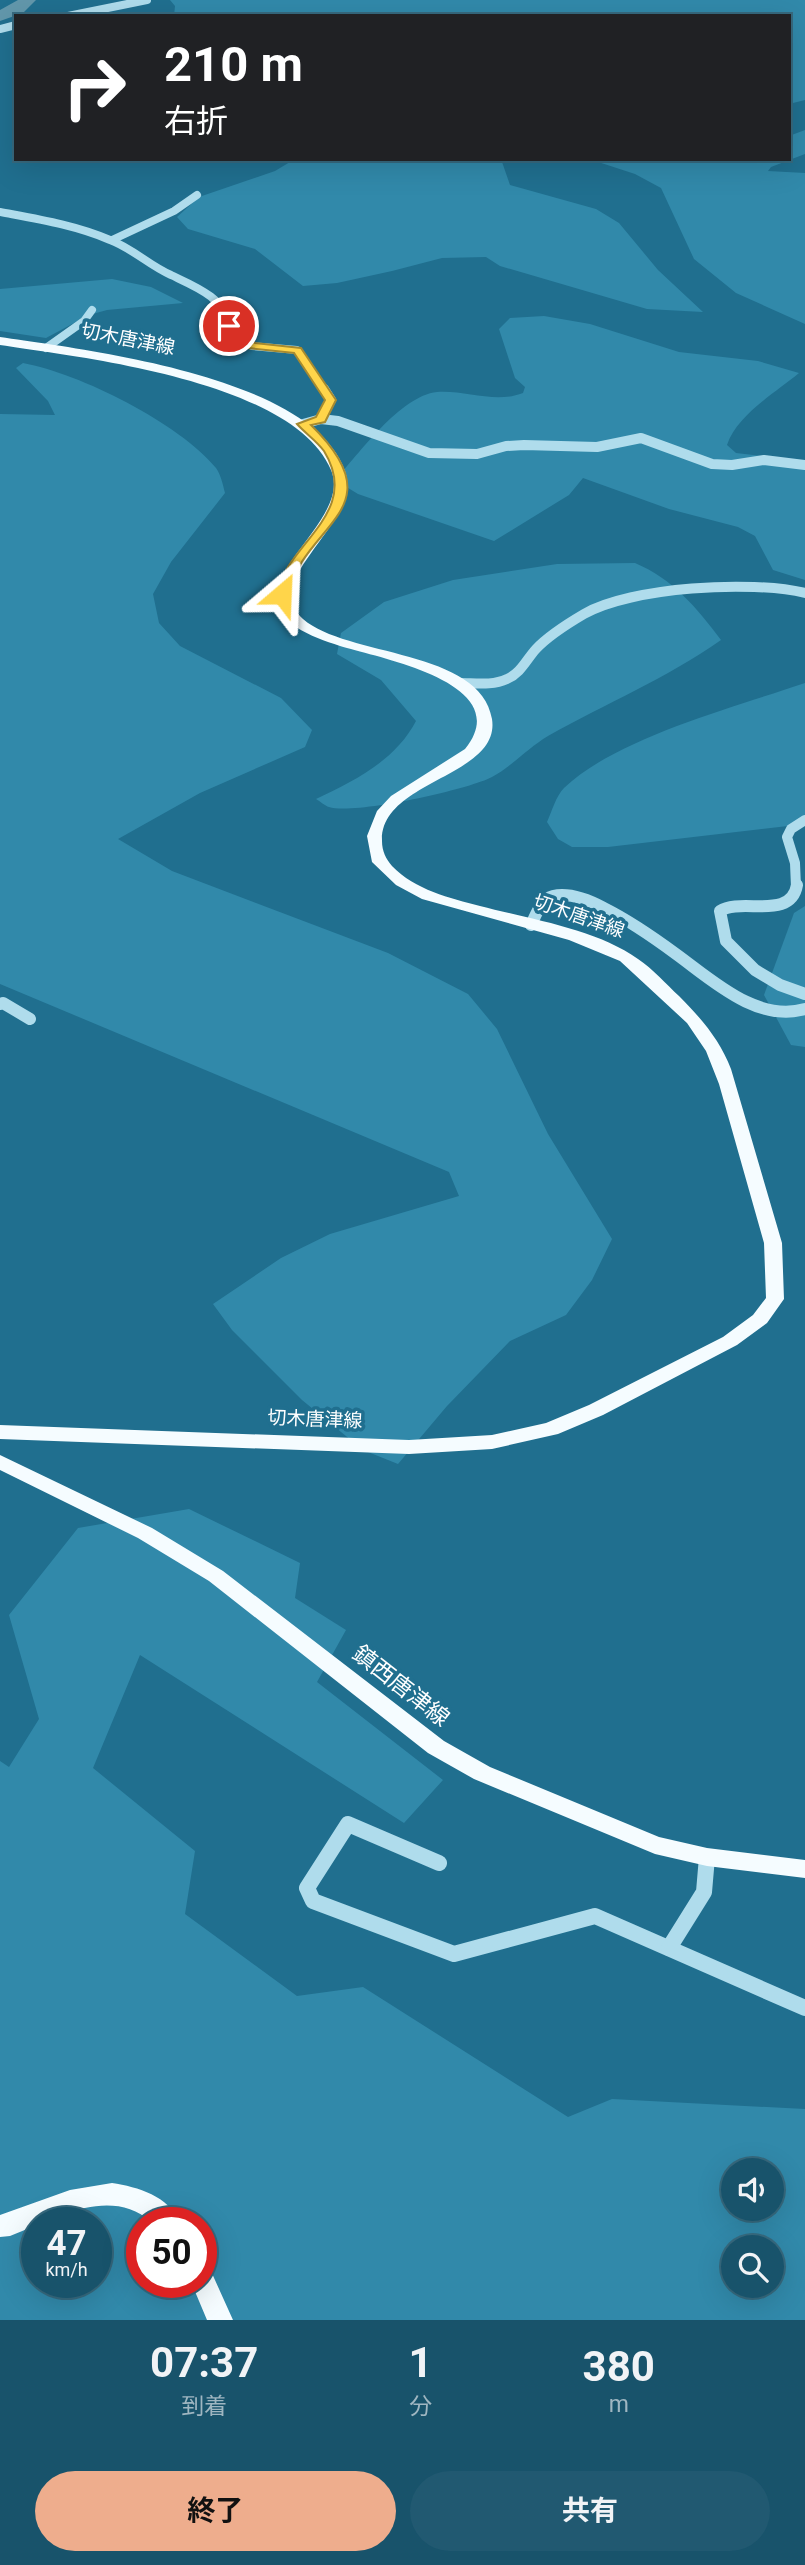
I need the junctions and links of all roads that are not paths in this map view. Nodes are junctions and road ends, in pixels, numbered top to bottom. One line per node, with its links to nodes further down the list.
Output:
1 (148, 0): 2 (street)
2 (81, 14)
3 (197, 195): 5 (street)
4 (0, 212): 5 (street)
5 (111, 240): 9 (street)
6 (92, 310): 8 (street)
7 (0, 341): 8 (main road, 切木唐津線)
8 (46, 348): 10 (main road, 切木唐津線)
9 (321, 419): 10 (street); 11 (street)
10 (303, 424): 13 (main road, 切木唐津線)
11 (805, 465)
12 (805, 593): 13 (street)
13 (459, 682): 15 (main road, 切木唐津線)
14 (805, 820): 16 (street)
15 (530, 925): 18 (street); 20 (main road, 切木唐津線)
16 (805, 994)
17 (0, 1004): 19 (street)
18 (805, 1009)
19 (30, 1019)
20 (0, 1433)
21 (0, 1462): 22 (main road, 鎮西唐津線)
22 (707, 1857): 24 (main road, 鎮西唐津線); 25 (street)
23 (439, 1863): 25 (street)
24 (805, 1869)
25 (669, 1948): 26 (street)
26 (805, 2008)
27 (150, 2207): 28 (main road)
28 (0, 2226)
29 (210, 2298): 30 (main road)
30 (220, 2320)

